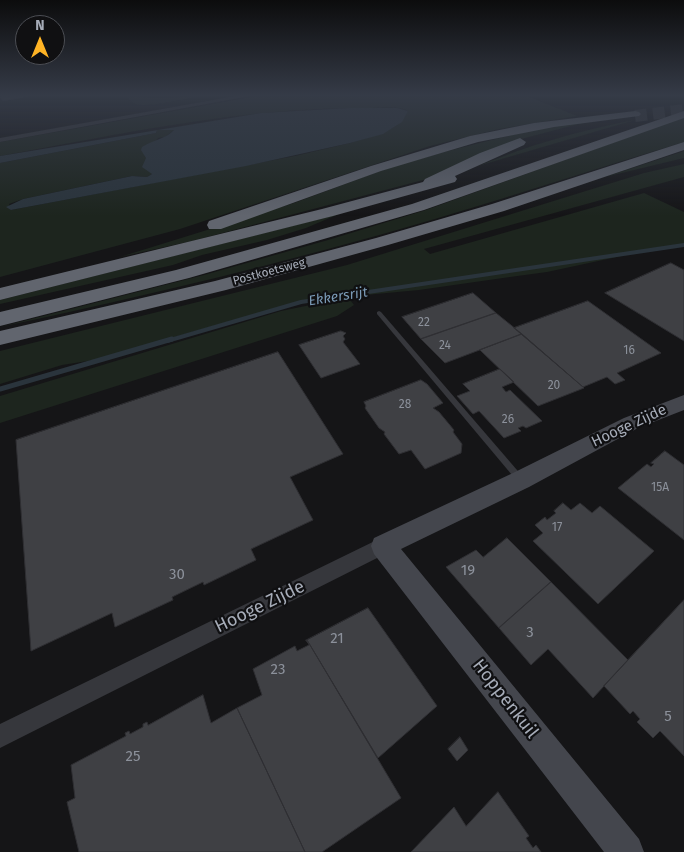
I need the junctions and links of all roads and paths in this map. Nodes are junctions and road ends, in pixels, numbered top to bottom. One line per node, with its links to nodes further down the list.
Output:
1 (489, 136): 9 (highway, Postkoetsweg)
2 (544, 136): 8 (highway, Postkoetsweg)
3 (600, 136): 10 (highway, Postkoetsweg)
4 (622, 136): 8 (highway, Postkoetsweg)
5 (684, 146): 7 (highway, Postkoetsweg)
6 (684, 161): 7 (highway, Postkoetsweg)
7 (534, 195): 13 (highway, Postkoetsweg)
8 (271, 250): 12 (highway, Postkoetsweg)
9 (0, 286)
10 (0, 294)
11 (379, 313): 15 (lane)
12 (0, 319)
13 (0, 338)
14 (684, 402): 15 (street, Hooge Zijde)
15 (521, 480): 16 (street, Hooge Zijde)
16 (383, 546): 17 (street, Hooge Zijde); 18 (street, Hoppenkuil)
17 (0, 736)
18 (626, 852)

